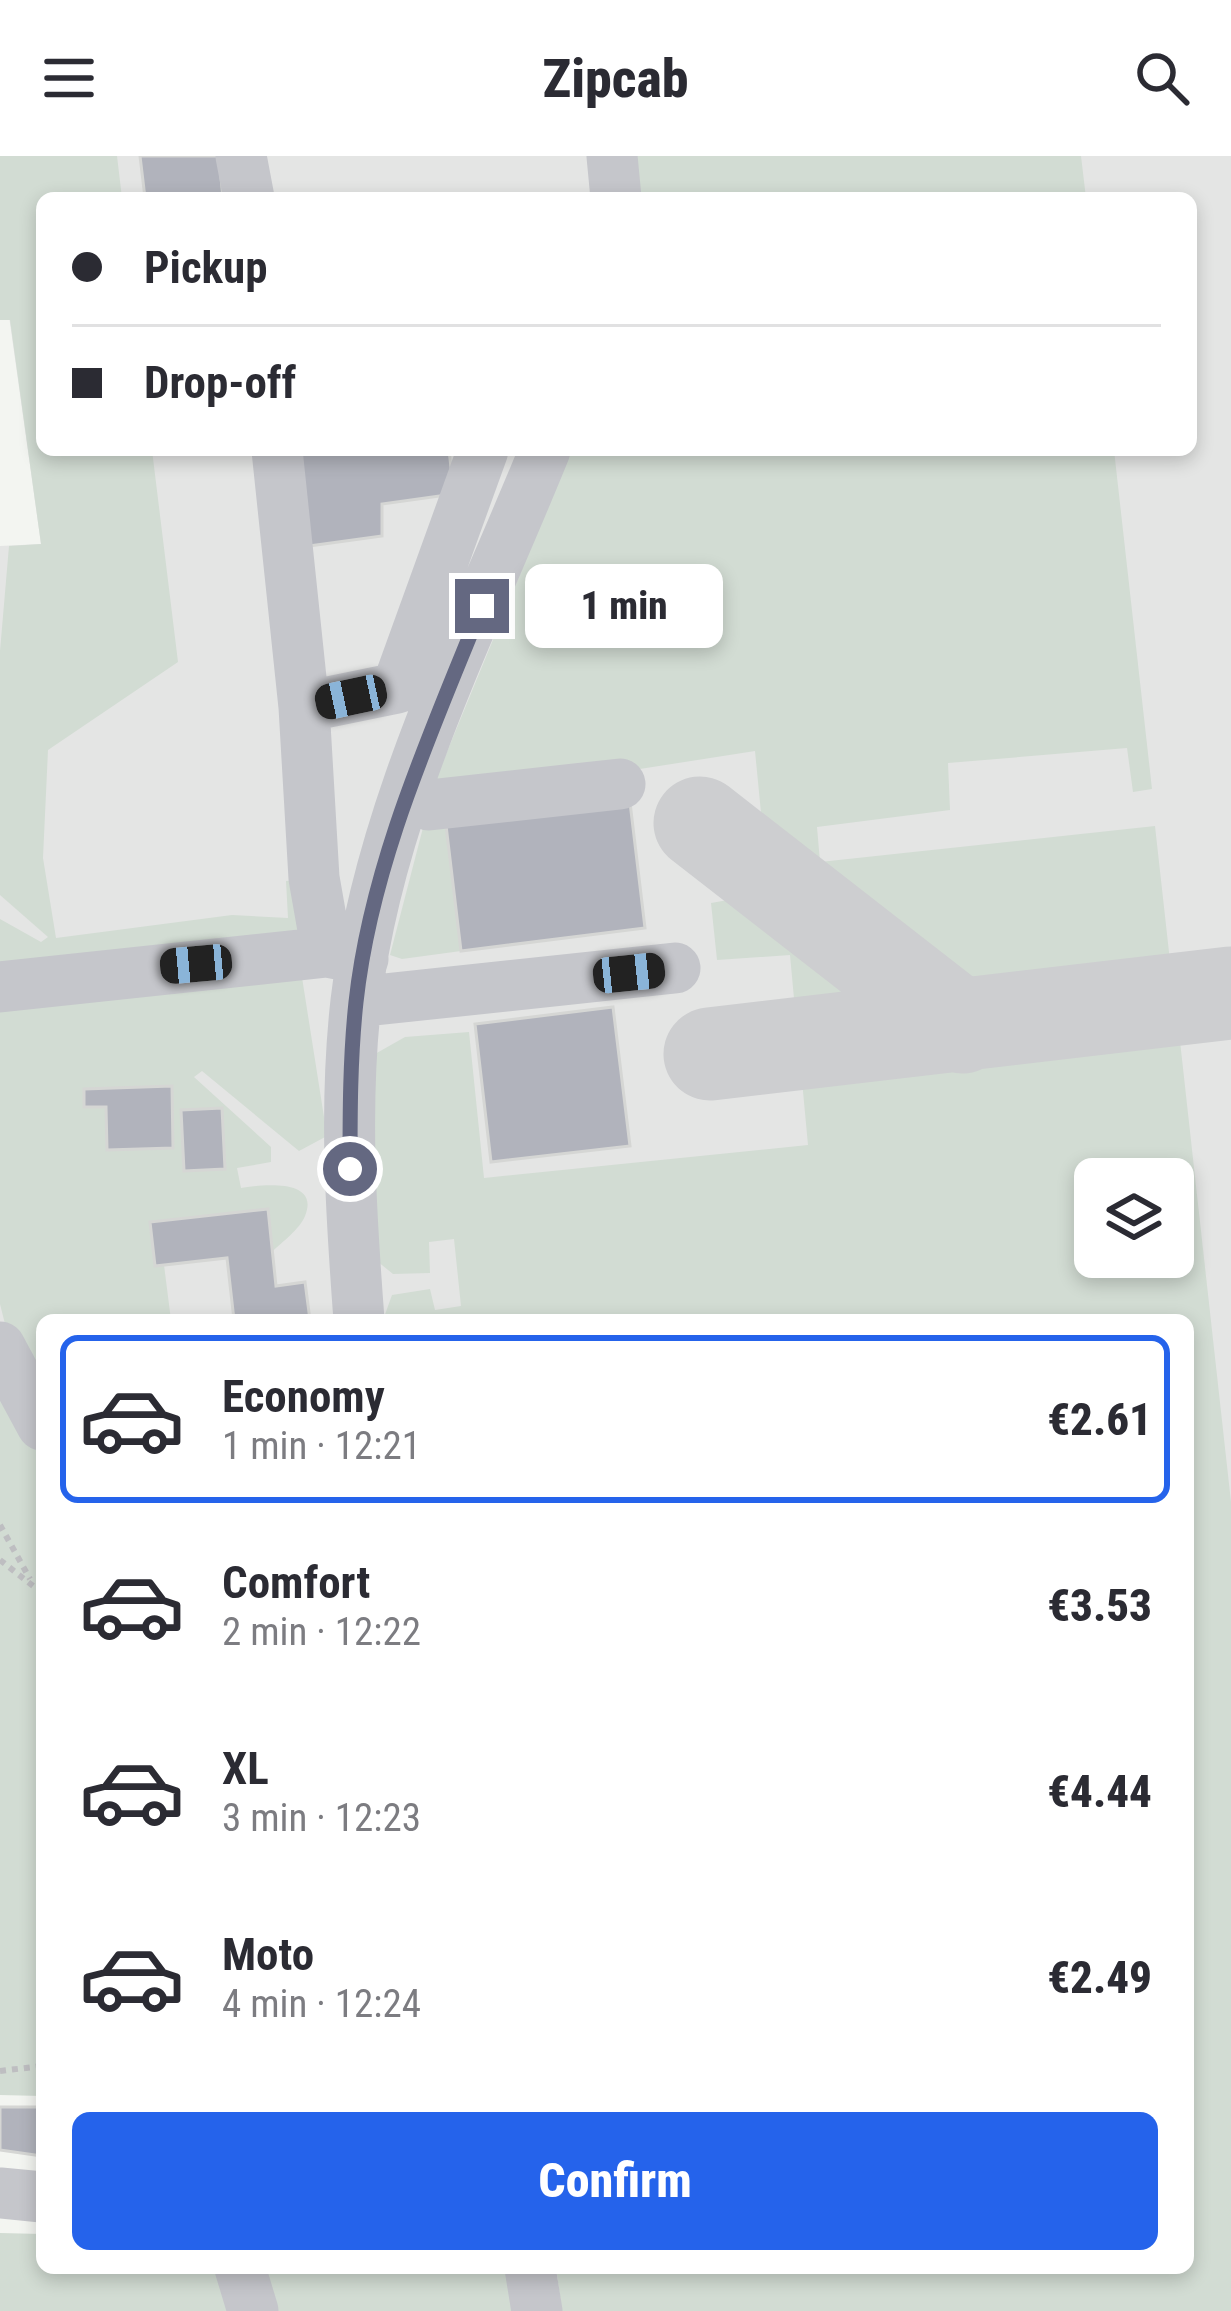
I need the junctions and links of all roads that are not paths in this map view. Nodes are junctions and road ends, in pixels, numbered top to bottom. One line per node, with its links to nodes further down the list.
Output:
1 (241, 156): 3 (street)
2 (613, 156): 4 (street)
3 (248, 192)
4 (616, 192)
5 (278, 456): 8 (street)
6 (481, 456): 8 (street)
7 (543, 456): 10 (street)
8 (304, 707): 12 (street)
9 (620, 784): 10 (street)
10 (407, 793): 12 (street)
11 (675, 968): 12 (street)
12 (349, 971): 13 (street); 14 (street)
13 (0, 987)
14 (359, 1314)
15 (0, 1347): 16 (street)
16 (36, 1414)
17 (0, 2194): 18 (street)
18 (36, 2197)
19 (242, 2274): 21 (street)
20 (531, 2274): 22 (street)
21 (253, 2311)
22 (537, 2311)

